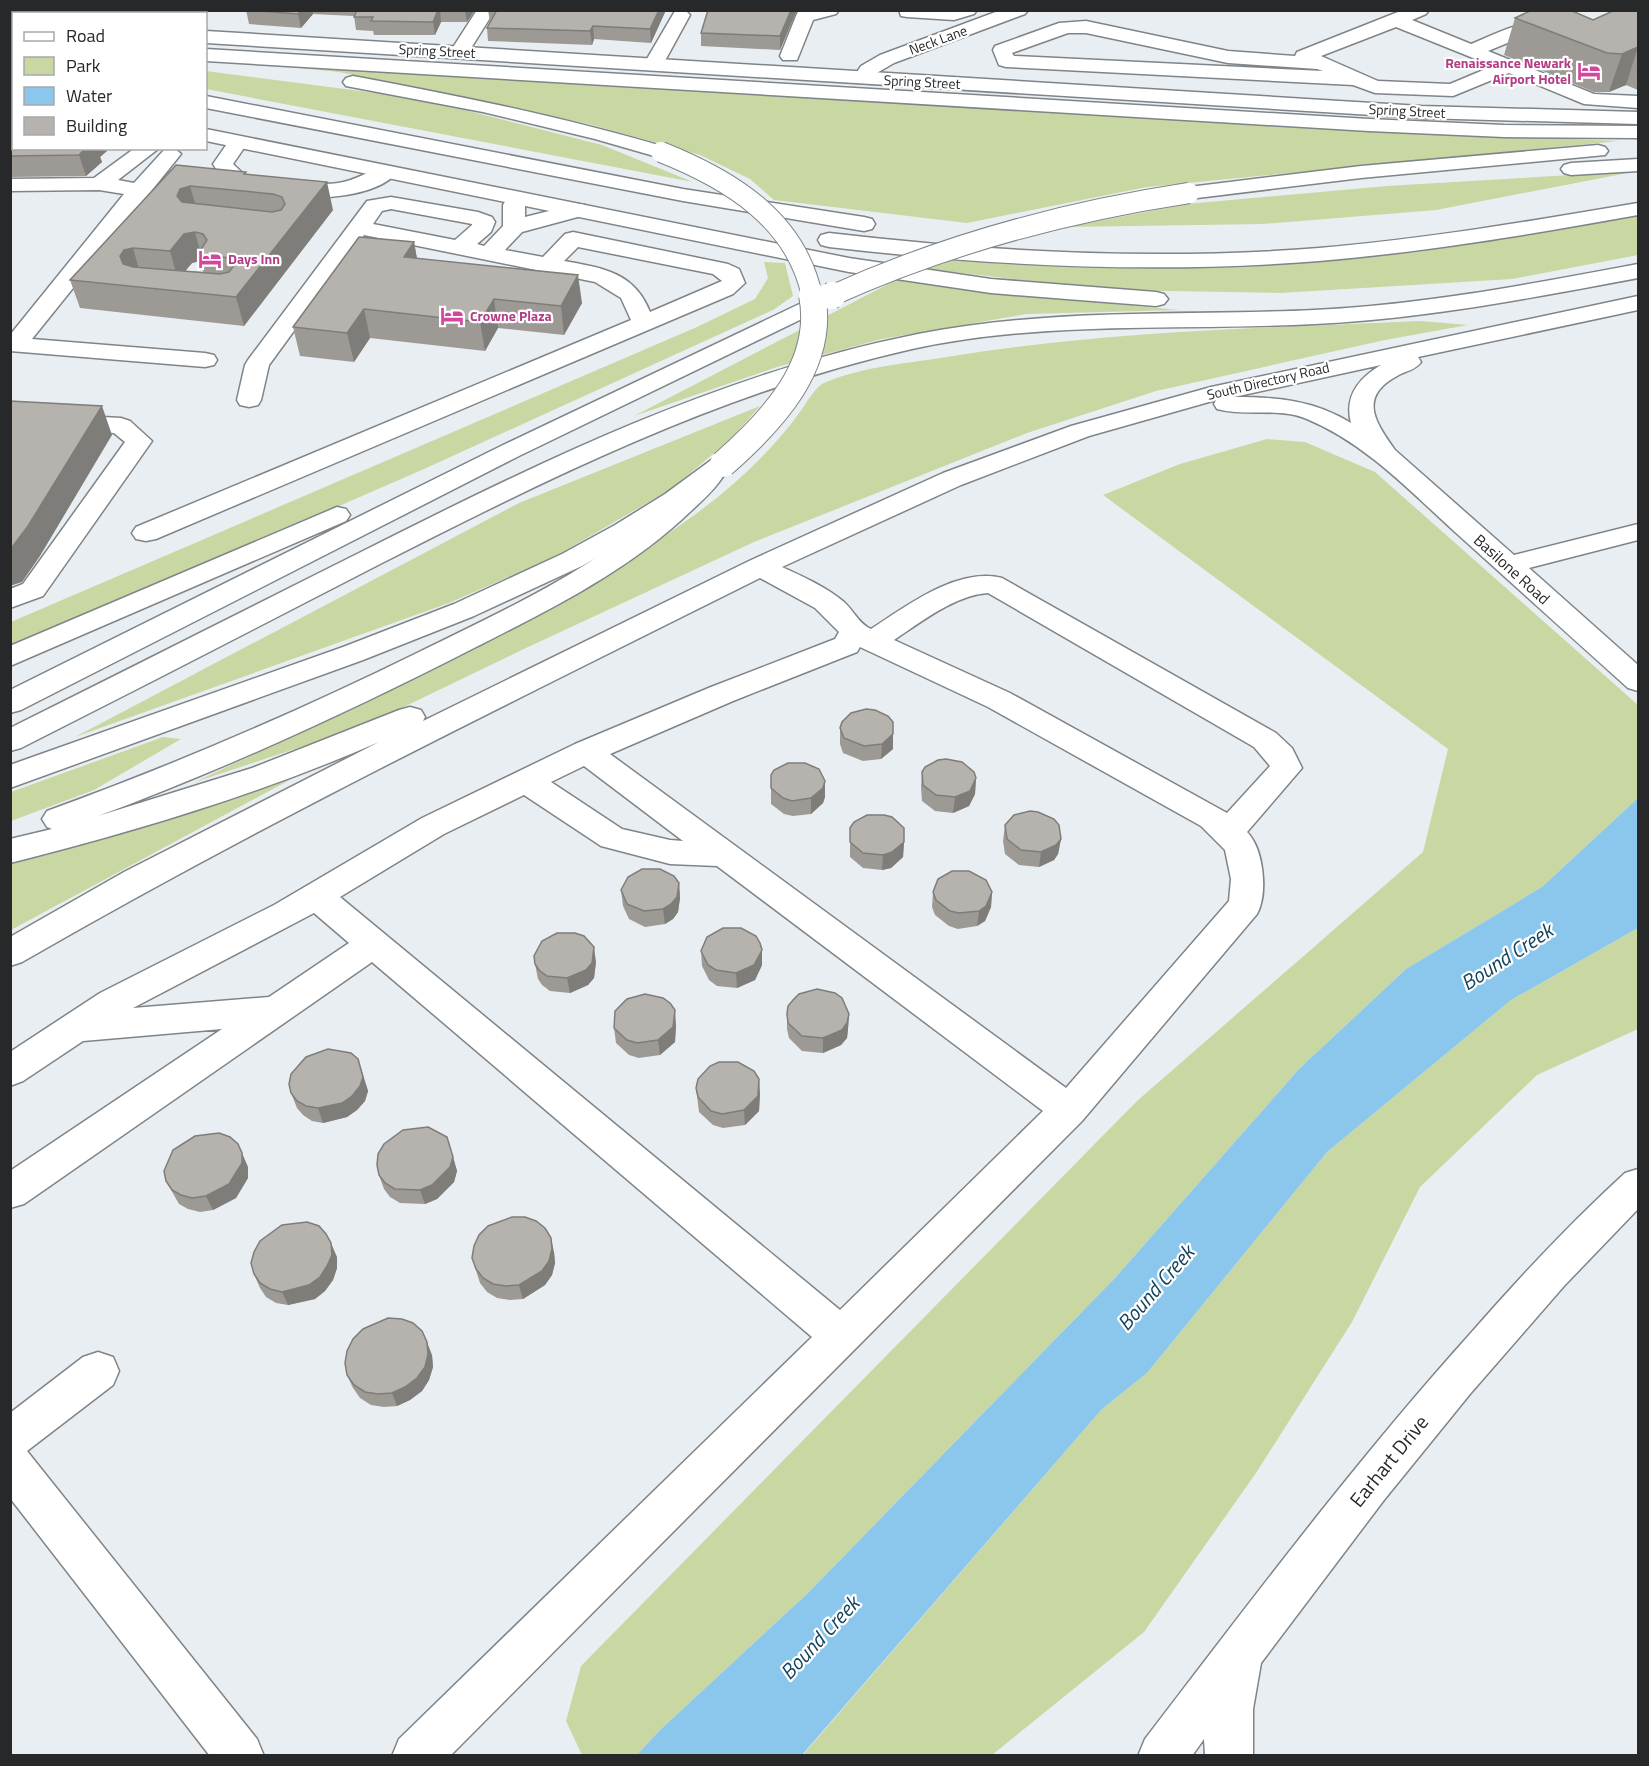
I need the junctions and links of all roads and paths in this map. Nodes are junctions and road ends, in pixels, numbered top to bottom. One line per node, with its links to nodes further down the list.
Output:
1 (486, 10): 13 (main road)
2 (830, 10): 15 (main road)
3 (968, 10): 6 (main road)
4 (1019, 10): 22 (main road, Neck Lane)
5 (1420, 10): 8 (main road)
6 (907, 12)
7 (681, 15): 18 (main road)
8 (1396, 21): 12 (main road); 16 (main road)
9 (207, 37): 13 (main road, Spring Street)
10 (1564, 37): 12 (main road)
11 (1131, 51): 11 (main road); 16 (main road); 23 (main road)
12 (1470, 51): 19 (main road)
13 (459, 52): 18 (main road, Spring Street)
14 (207, 55): 24 (main road)
15 (790, 56): 20 (main road); 21 (main road)
16 (1320, 63): 23 (main road)
17 (207, 64): 67 (main road, bridge)
18 (654, 64): 20 (main road, Spring Street); 24 (main road)
19 (1508, 67): 23 (main road); 26 (main road)
20 (751, 71): 21 (main road, Spring Street)
21 (806, 74): 22 (main road, Spring Street)
22 (863, 78): 27 (main road, Spring Street)
23 (1356, 79)
24 (833, 93): 29 (main road)
25 (207, 102): 52 (main road)
26 (1638, 102)
27 (1638, 118)
28 (207, 120): 48 (main road)
29 (1638, 132)
30 (207, 135): 31 (main road)
31 (238, 142): 37 (main road); 44 (main road)
32 (1638, 147): 46 (main road)
33 (145, 150): 40 (main road)
34 (161, 150): 35 (main road)
35 (176, 151): 42 (main road)
36 (1638, 165): 46 (main road)
37 (386, 172): 44 (main road); 47 (main road)
38 (207, 179): 44 (main road)
39 (176, 181): 42 (main road)
40 (99, 184): 41 (main road); 42 (main road)
41 (10, 185)
42 (143, 186): 61 (main road)
43 (1638, 188): 45 (main road)
44 (254, 189)
45 (1616, 192)
46 (1189, 193): 65 (main road, bridge)
47 (513, 197): 49 (main road); 50 (main road)
48 (1638, 209)
49 (577, 210): 50 (main road); 57 (main road)
50 (514, 227): 54 (main road)
51 (360, 228): 53 (main road); 53 (main road); 62 (main road)
52 (1217, 239)
53 (460, 248): 54 (main road)
54 (489, 254): 55 (main road); 56 (main road)
55 (429, 264)
56 (548, 265): 59 (main road); 59 (main road)
57 (1638, 271): 78 (main road)
58 (1638, 303): 60 (main road, South Directory Road)
59 (646, 322): 70 (main road)
60 (1531, 326): 64 (main road, South Directory Road); 66 (main road)
61 (206, 360)
62 (249, 400)
63 (10, 420): 73 (main road)
64 (1114, 421): 66 (main road); 68 (main road, South Directory Road)
65 (510, 451): 75 (main road); 77 (main road)
66 (1386, 456): 71 (main road, Basilone Road)
67 (723, 464): 80 (main road); 83 (main road)
68 (908, 498): 72 (main road); 84 (main road)
69 (1638, 532): 71 (main road)
70 (146, 533)
71 (1508, 565): 76 (main road, Basilone Road)
72 (759, 567): 74 (main road); 88 (main road)
73 (10, 599)
74 (863, 636): 79 (main road); 82 (main road); 82 (main road)
75 (10, 657)
76 (1638, 681)
77 (10, 703)
78 (10, 741)
79 (586, 752): 81 (main road); 85 (main road)
80 (10, 777)
81 (526, 781): 85 (main road); 86 (main road)
82 (1228, 833): 92 (main road)
83 (10, 835)
84 (10, 851)
85 (725, 855): 92 (main road)
86 (316, 896): 87 (main road); 90 (main road)
87 (373, 944): 89 (main road); 95 (main road)
88 (10, 953)
89 (276, 1010): 90 (main road); 94 (main road)
90 (77, 1027): 91 (main road)
91 (10, 1071)
92 (1069, 1110): 95 (main road)
93 (1638, 1185): 99 (main road, Earhart Drive)
94 (10, 1192)
95 (840, 1336): 100 (main road)
96 (98, 1371): 97 (main road)
97 (10, 1439)
98 (10, 1463): 101 (main road)
99 (1241, 1652): 102 (main road, Earhart Drive); 103 (main road)
100 (428, 1751)
101 (240, 1755)
102 (1162, 1755)
103 (1229, 1755)

